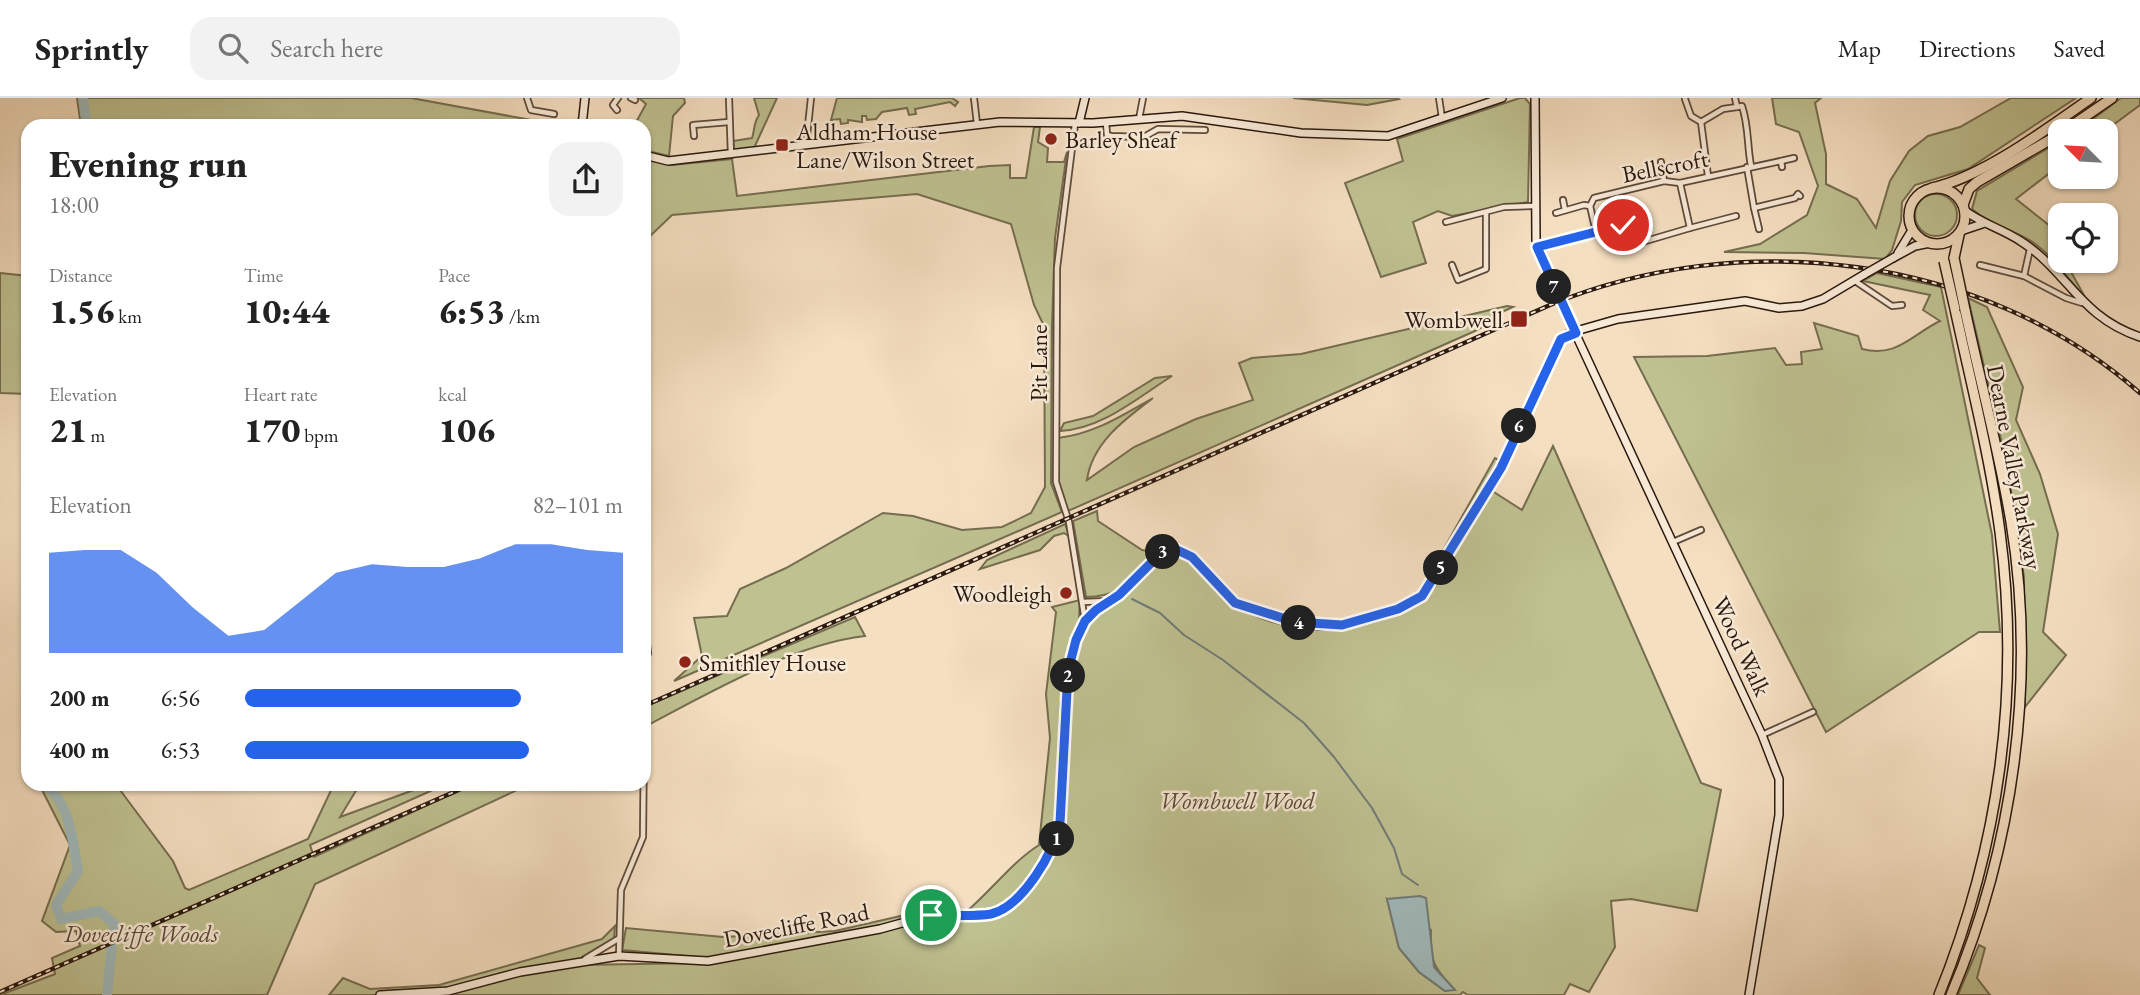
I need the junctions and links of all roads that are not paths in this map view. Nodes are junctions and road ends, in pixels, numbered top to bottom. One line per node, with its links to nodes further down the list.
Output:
1 (527, 98): 19 (street)
2 (585, 98): 20 (street)
3 (618, 98): 18 (street)
4 (729, 98): 24 (street)
5 (811, 98): 32 (street)
6 (974, 98): 28 (street)
7 (1085, 98): 27 (street)
8 (1143, 98): 21 (street)
9 (1439, 98): 22 (street)
10 (1502, 98): 16 (street)
11 (1535, 98): 44 (street)
12 (1735, 98): 17 (street)
13 (2091, 98): 41 (highway)
14 (2112, 98): 23 (highway)
15 (1685, 99): 26 (street)
16 (1488, 101): 22 (street)
17 (1737, 107): 26 (street); 37 (street)
18 (617, 110)
19 (554, 114)
20 (581, 119)
21 (1139, 119): 22 (street); 25 (street)
22 (1442, 119)
23 (2082, 119)
24 (729, 122): 30 (street); 33 (street)
25 (1106, 122): 27 (street); 29 (street)
26 (1700, 122): 38 (street)
27 (1077, 123): 28 (street); 76 (street, Pit Lane)
28 (977, 124): 32 (street)
29 (1205, 130)
30 (694, 136)
31 (2048, 141): 47 (highway)
32 (806, 146): 33 (street)
33 (731, 155): 34 (street)
34 (651, 157)
35 (1794, 158): 37 (street, Bellscroft)
36 (1661, 162): 39 (street)
37 (1749, 167): 38 (street, Bellscroft); 46 (street)
38 (1708, 176): 40 (street, Bellscroft)
39 (1664, 181): 40 (street, Bellscroft); 45 (street, Bellscroft)
40 (1680, 183): 54 (street)
41 (1932, 188): 47 (highway); 56 (highway)
42 (1800, 196): 46 (street)
43 (1563, 200): 48 (street)
44 (1535, 206): 50 (street); 60 (street)
45 (1590, 206): 48 (street, Bellscroft); 57 (street)
46 (1754, 208): 55 (street)
47 (1964, 208): 53 (street); 58 (highway)
48 (1565, 210): 49 (street, Bellscroft)
49 (1556, 213)
50 (1486, 214): 52 (street); 64 (street)
51 (1736, 216): 54 (street)
52 (1446, 222)
53 (1982, 224): 58 (street); 61 (street)
54 (1690, 228): 57 (street)
55 (1759, 229)
56 (1912, 230): 59 (highway); 62 (street)
57 (1596, 232): 60 (street)
58 (1960, 232): 59 (highway); 63 (highway, Dearne Valley Parkway)
59 (1933, 244): 62 (street); 63 (highway, Dearne Valley Parkway)
60 (1537, 247): 71 (street, Wood Walk, bridge)
61 (2030, 249): 66 (street); 68 (street)
62 (1894, 257): 67 (street, bridge)
63 (1949, 259): 70 (highway, Dearne Valley Parkway, bridge)
64 (1452, 265)
65 (1980, 265): 66 (street)
66 (2024, 276): 68 (street)
67 (1854, 281): 69 (street); 71 (street)
68 (2082, 303): 72 (street)
69 (1902, 304)
70 (1960, 309): 86 (highway, Dearne Valley Parkway); 87 (highway, Dearne Valley Parkway)
71 (1576, 333): 74 (street, Wood Walk); 75 (street, Dovecliffe Road)
72 (2140, 337)
73 (1701, 530): 74 (street)
74 (1673, 542): 79 (street, Wood Walk)
75 (1107, 601): 76 (street); 77 (street, Dovecliffe Road)
76 (1083, 602): 77 (street, Pit Lane)
77 (1085, 621): 82 (street, Dovecliffe Road)
78 (1813, 712): 79 (street)
79 (1762, 736): 85 (street, Wood Walk)
80 (643, 791): 81 (street)
81 (618, 939): 82 (street); 83 (street)
82 (618, 956): 83 (street, Dovecliffe Road)
83 (585, 959): 84 (street, Dovecliffe Road)
84 (380, 995)
85 (1749, 995)
86 (1939, 995)
87 (1951, 995)

